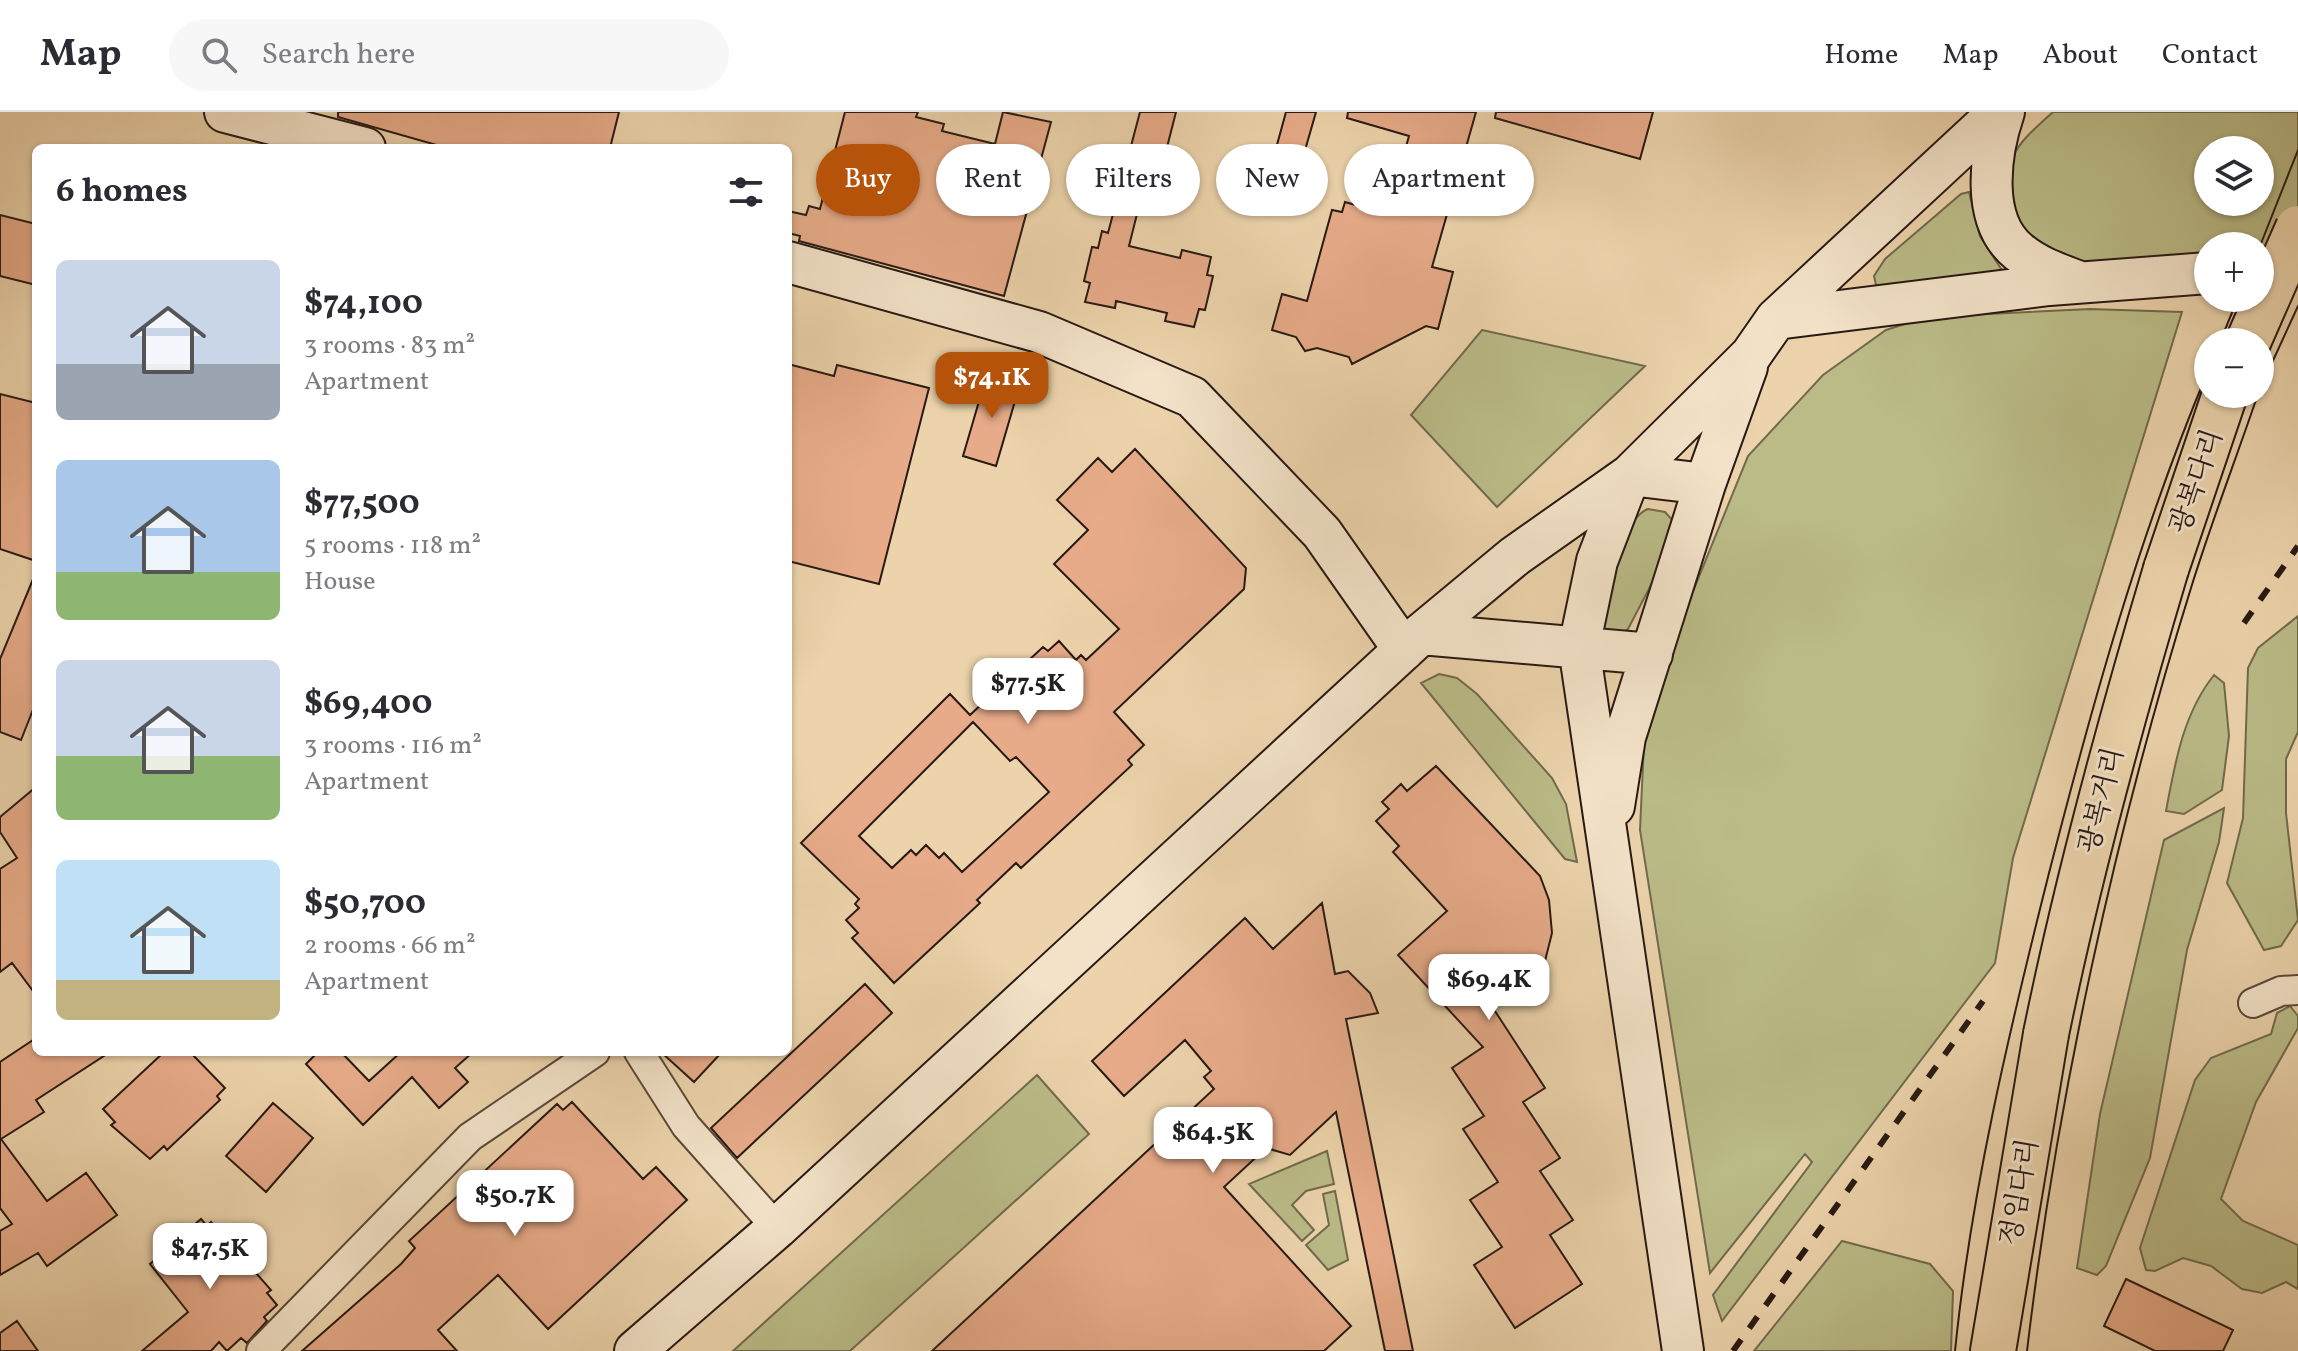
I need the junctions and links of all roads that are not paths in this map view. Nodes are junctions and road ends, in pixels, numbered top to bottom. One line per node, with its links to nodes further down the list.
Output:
1 (225, 112): 3 (main road)
2 (2001, 112): 9 (main road); 10 (main road)
3 (349, 144)
4 (2298, 228): 11 (highway, bridge)
5 (2298, 262): 7 (main road)
6 (792, 263): 17 (main road)
7 (2274, 265)
8 (2194, 274): 9 (main road)
9 (2087, 285): 10 (main road)
10 (1776, 319): 12 (main road)
11 (2254, 328)
12 (1751, 355): 14 (main road); 15 (main road)
13 (2220, 408): 16 (highway, 광복다리)
14 (1630, 475): 15 (main road); 17 (main road); 18 (main road)
15 (1705, 484): 19 (main road)
16 (2166, 569): 23 (highway, 광복거리, bridge)
17 (1412, 642): 18 (main road); 26 (main road)
18 (1579, 647): 19 (main road); 20 (main road)
19 (1652, 654): 20 (main road)
20 (1607, 845): 29 (main road)
21 (2298, 990): 22 (street)
22 (2253, 1003)
23 (2046, 1034): 30 (highway, 정임다리)
24 (589, 1056): 27 (street)
25 (642, 1056): 26 (street)
26 (777, 1228): 28 (main road)
27 (261, 1351)
28 (635, 1351)
29 (1683, 1351)
30 (1993, 1351)

